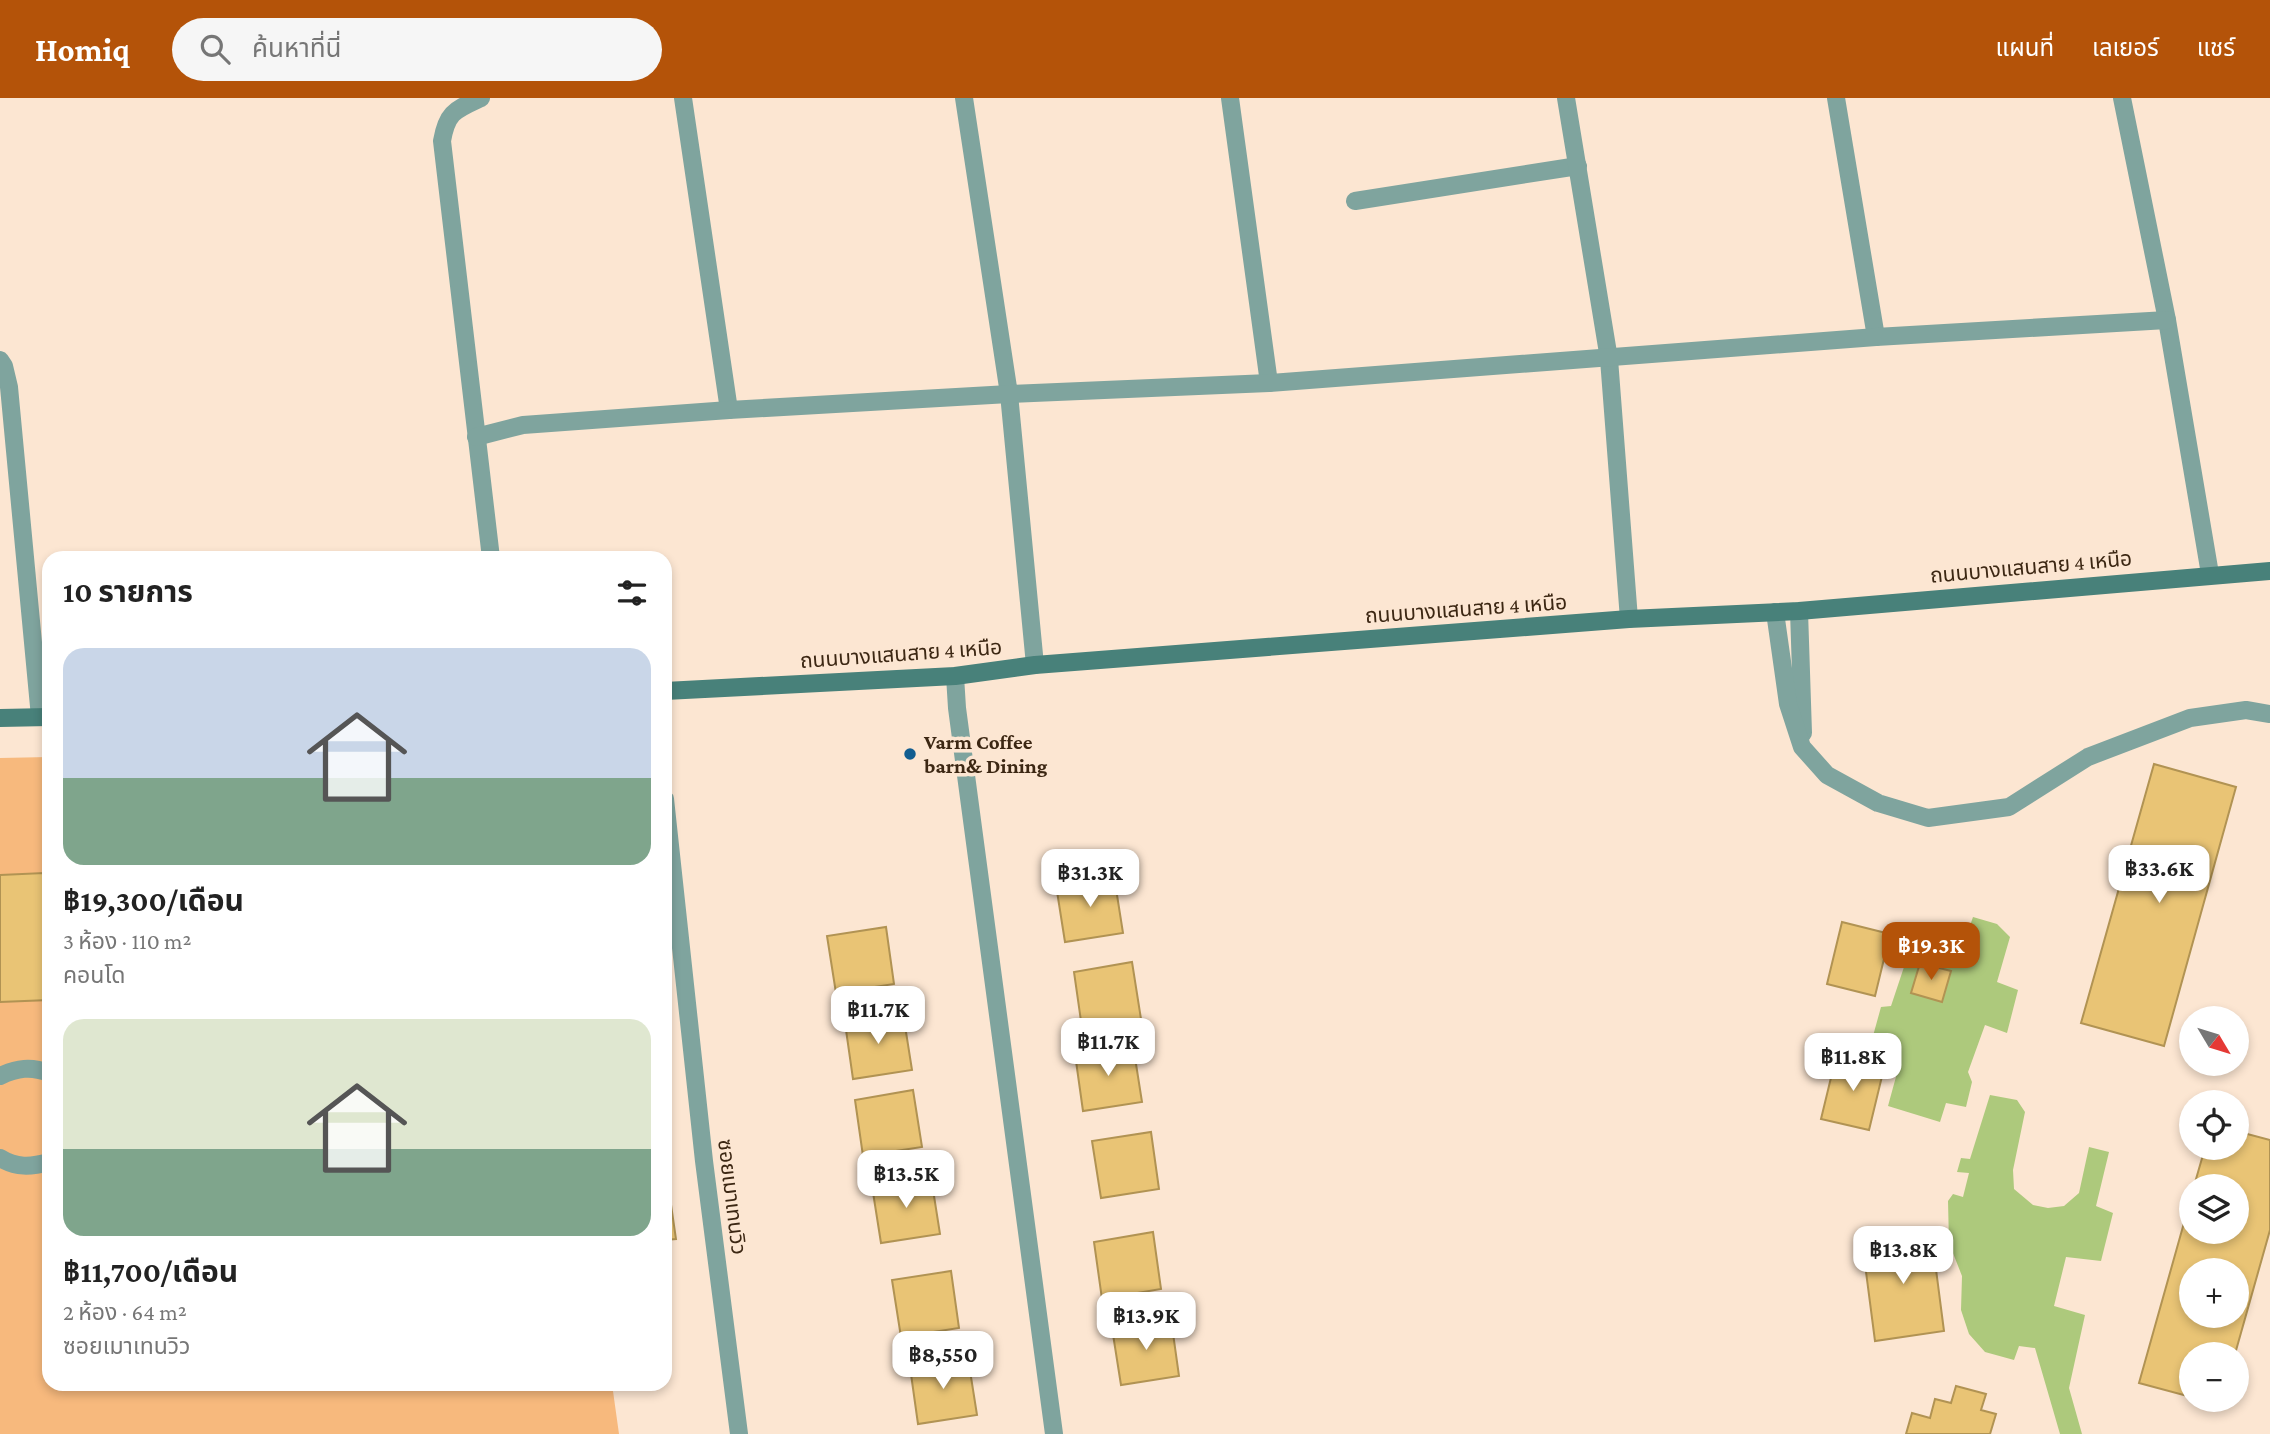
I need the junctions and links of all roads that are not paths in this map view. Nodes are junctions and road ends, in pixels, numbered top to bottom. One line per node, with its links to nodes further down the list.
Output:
1 (481, 98): 17 (street)
2 (683, 98): 16 (street)
3 (964, 98): 15 (street)
4 (1230, 98): 14 (street)
5 (1566, 98): 8 (street)
6 (1836, 98): 11 (street)
7 (2122, 98): 10 (street)
8 (1578, 166): 9 (street); 12 (street)
9 (1355, 201)
10 (2167, 320): 11 (street); 20 (street)
11 (1876, 337): 12 (street)
12 (1609, 359): 14 (street); 23 (street)
13 (0, 360): 26 (street)
14 (1269, 383): 15 (street)
15 (1009, 394): 16 (street); 24 (street)
16 (729, 410): 17 (street)
17 (476, 437): 18 (street)
18 (491, 551)
19 (2270, 571): 20 (street, ถนนบางแสนสาย 4 เหนือ)
20 (2210, 574): 21 (street, ถนนบางแสนสาย 4 เหนือ)
21 (1798, 611): 22 (street, ถนนบางแสนสาย 4 เหนือ); 31 (street)
22 (1775, 612): 23 (street, ถนนบางแสนสาย 4 เหนือ); 31 (street)
23 (1629, 619): 24 (street, ถนนบางแสนสาย 4 เหนือ)
24 (1035, 666): 25 (street, ถนนบางแสนสาย 4 เหนือ)
25 (955, 676): 27 (street, ถนนบางแสนสาย 4 เหนือ); 38 (street)
26 (42, 690)
27 (672, 691)
28 (2270, 714): 31 (street)
29 (42, 717): 30 (street)
30 (0, 718)
31 (1802, 747)
32 (672, 864): 37 (street, ซอยเมาเทนวิว)
33 (42, 1071): 34 (street)
34 (0, 1076)
35 (0, 1158): 36 (street)
36 (42, 1164)
37 (739, 1434)
38 (1054, 1434)

